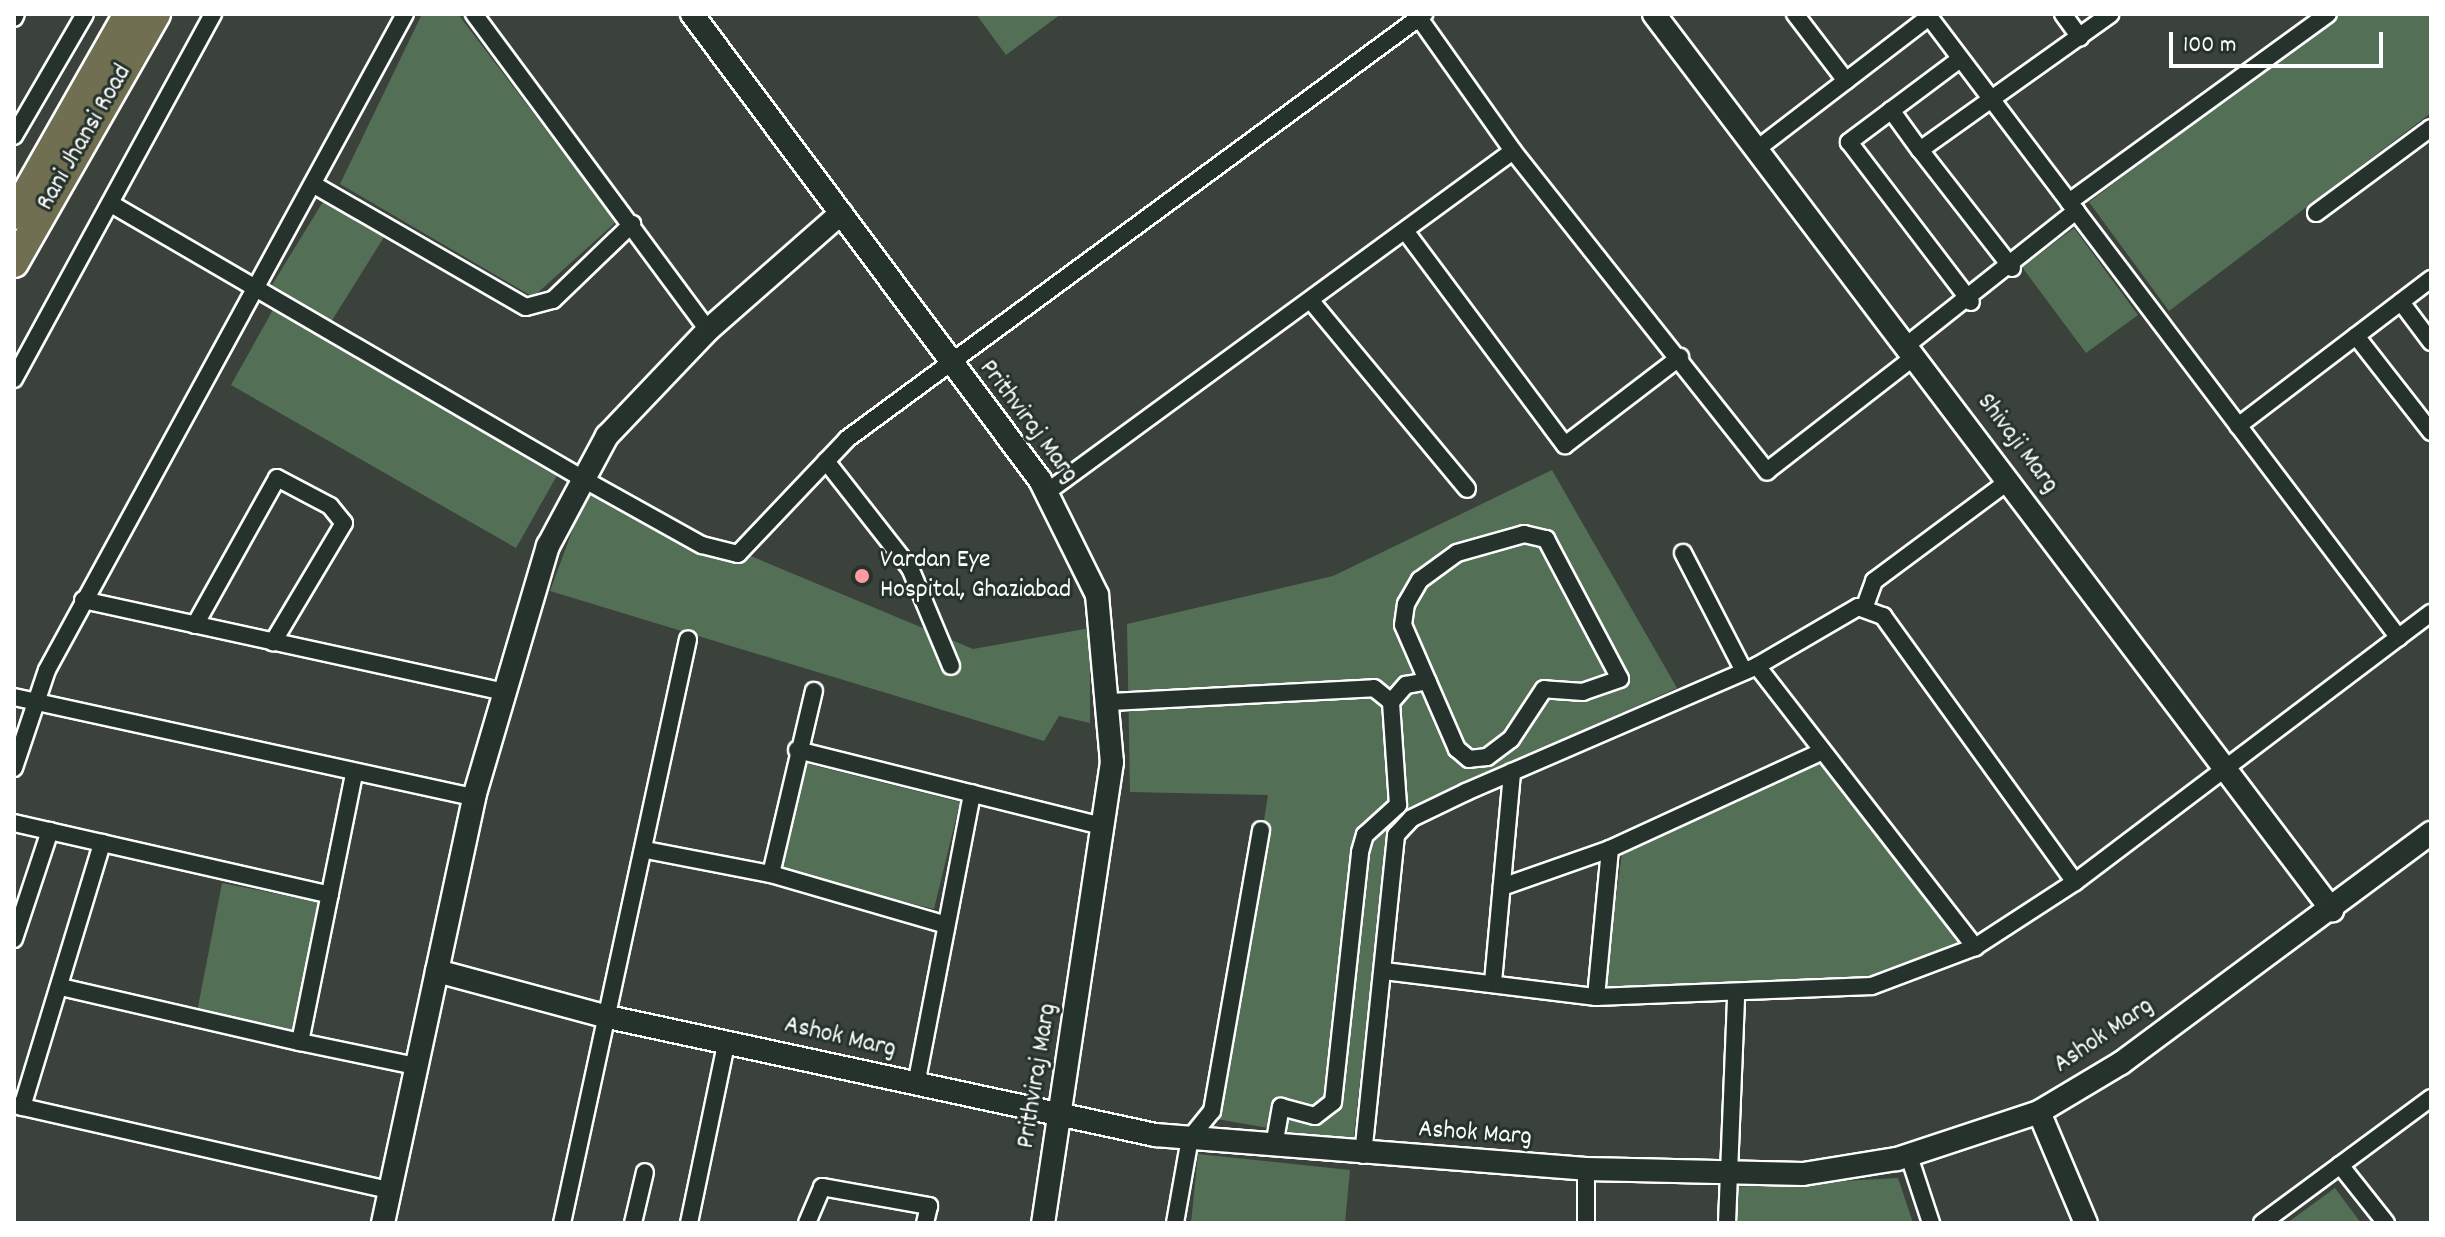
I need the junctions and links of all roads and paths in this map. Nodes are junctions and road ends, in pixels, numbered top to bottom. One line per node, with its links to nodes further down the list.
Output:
1 (85, 14): 21 (street)
2 (128, 14): 25 (highway, Rani Jhansi Road)
3 (156, 14): 25 (highway, Rani Jhansi Road)
4 (213, 14): 27 (street)
5 (405, 14): 26 (street)
6 (474, 14): 32 (street)
7 (692, 14): 30 (street, Prithviraj Marg)
8 (1654, 14): 22 (street, Shivaji Marg)
9 (1795, 14): 17 (street)
10 (2063, 14): 15 (street)
11 (2111, 14): 15 (street)
12 (2325, 15): 28 (street)
13 (1422, 16): 24 (street); 46 (street)
14 (1928, 16): 16 (street); 17 (street)
15 (2080, 37): 18 (street)
16 (1960, 59): 18 (street); 19 (street)
17 (1846, 81): 22 (street)
18 (1992, 101): 23 (street); 28 (street)
19 (1891, 110): 23 (street); 39 (street)
20 (2431, 128): 31 (street)
21 (14, 136)
22 (1757, 149): 44 (street, Shivaji Marg)
23 (1920, 150): 35 (street)
24 (1513, 151): 33 (street); 45 (street)
25 (54, 168): 29 (highway, Rani Jhansi Road)
26 (316, 186): 32 (street); 37 (street)
27 (113, 205): 37 (street); 47 (street)
28 (2072, 206): 35 (street); 48 (street)
29 (24, 213): 34 (highway, Rani Jhansi Road)
30 (841, 213): 41 (street); 46 (street, Prithviraj Marg)
31 (2316, 213)
32 (632, 224): 41 (street)
33 (1406, 232): 38 (street); 45 (street)
34 (14, 263)
35 (2012, 268): 39 (street)
36 (2431, 279): 40 (street)
37 (260, 290): 51 (street); 56 (street)
38 (1311, 301): 53 (street); 54 (street)
39 (1971, 302): 44 (street)
40 (2401, 302): 42 (street); 43 (street)
41 (708, 330): 51 (street)
42 (2356, 336): 48 (street); 49 (street)
43 (2431, 342)
44 (1911, 350): 45 (street); 52 (street, Shivaji Marg)
45 (1680, 357)
46 (947, 362): 50 (street); 54 (street, Prithviraj Marg)
47 (14, 379)
48 (2238, 426): 60 (street)
49 (2431, 432)
50 (826, 461): 51 (street); 63 (street)
51 (585, 480): 67 (street)
52 (2010, 480): 57 (street); 75 (street, Shivaji Marg)
53 (1467, 489)
54 (1047, 492): 69 (street, Prithviraj Marg)
55 (1683, 553): 64 (street)
56 (83, 600): 59 (street); 71 (street)
57 (1865, 606): 64 (street); 89 (street)
58 (2431, 613): 60 (street)
59 (195, 625): 62 (street); 62 (street)
60 (2399, 638): 75 (street)
61 (688, 639): 87 (street)
62 (273, 642): 67 (street)
63 (951, 666)
64 (1750, 668): 73 (street); 76 (street)
65 (1428, 681): 65 (street); 70 (street)
66 (814, 691): 72 (street)
67 (504, 692): 79 (street)
68 (14, 697): 71 (street)
69 (1111, 702): 70 (street); 81 (street, Prithviraj Marg)
70 (1391, 702): 112 (street)
71 (35, 705): 74 (street); 77 (street)
72 (797, 750): 78 (street); 88 (street)
73 (1819, 753): 86 (street); 95 (street)
74 (14, 768)
75 (2226, 771): 89 (street); 92 (street, Shivaji Marg)
76 (1512, 772): 90 (street); 97 (street)
77 (354, 773): 79 (street); 91 (street)
78 (972, 793): 81 (street); 93 (street)
79 (474, 797): 96 (street)
80 (14, 823): 83 (street)
81 (1105, 827): 110 (street, Prithviraj Marg)
82 (1261, 830): 111 (street)
83 (50, 831): 85 (street); 94 (street)
84 (2431, 833): 92 (street, Ashok Marg)
85 (102, 843): 91 (street); 99 (street)
86 (1610, 849): 90 (street); 100 (street)
87 (646, 850): 88 (street); 102 (street)
88 (771, 874): 93 (street)
89 (2075, 882): 95 (street)
90 (1502, 887): 98 (street)
91 (330, 895): 104 (street)
92 (2332, 910): 109 (street, Ashok Marg)
93 (946, 925): 106 (street)
94 (14, 939)
95 (1975, 947): 101 (street)
96 (437, 971): 102 (street, Ashok Marg); 105 (street)
97 (1384, 971): 98 (street); 113 (street)
98 (1493, 982): 100 (street)
99 (61, 987): 104 (street); 108 (street)
100 (1596, 997): 101 (street)
101 (1736, 997): 118 (street)
102 (608, 1017): 103 (street, Ashok Marg); 121 (street)
103 (727, 1040): 106 (street, Ashok Marg); 123 (street)
104 (300, 1042): 105 (street)
105 (416, 1066): 119 (street)
106 (916, 1085): 110 (street, Ashok Marg)
107 (2431, 1098): 115 (street)
108 (18, 1106): 119 (street)
109 (2039, 1112): 114 (street, Ashok Marg); 131 (street)
110 (1060, 1117): 111 (street, Ashok Marg); 126 (street, Prithviraj Marg)
111 (1190, 1138): 112 (street, Ashok Marg); 127 (street)
112 (1274, 1146): 113 (street, Ashok Marg)
113 (1363, 1155): 116 (street, Ashok Marg)
114 (1909, 1156): 118 (street, Ashok Marg); 130 (street)
115 (2340, 1165): 132 (street); 133 (street)
116 (1586, 1169): 118 (street, Ashok Marg); 128 (street)
117 (645, 1172): 122 (street)
118 (1727, 1172): 129 (street)
119 (389, 1190): 120 (street)
120 (383, 1223)
121 (562, 1223)
122 (633, 1223)
123 (689, 1223)
124 (807, 1223): 125 (street)
125 (925, 1223)
126 (1043, 1223)
127 (1175, 1223)
128 (1586, 1223)
129 (1727, 1223)
130 (1931, 1223)
131 (2086, 1223)
132 (2262, 1223)
133 (2386, 1223)

